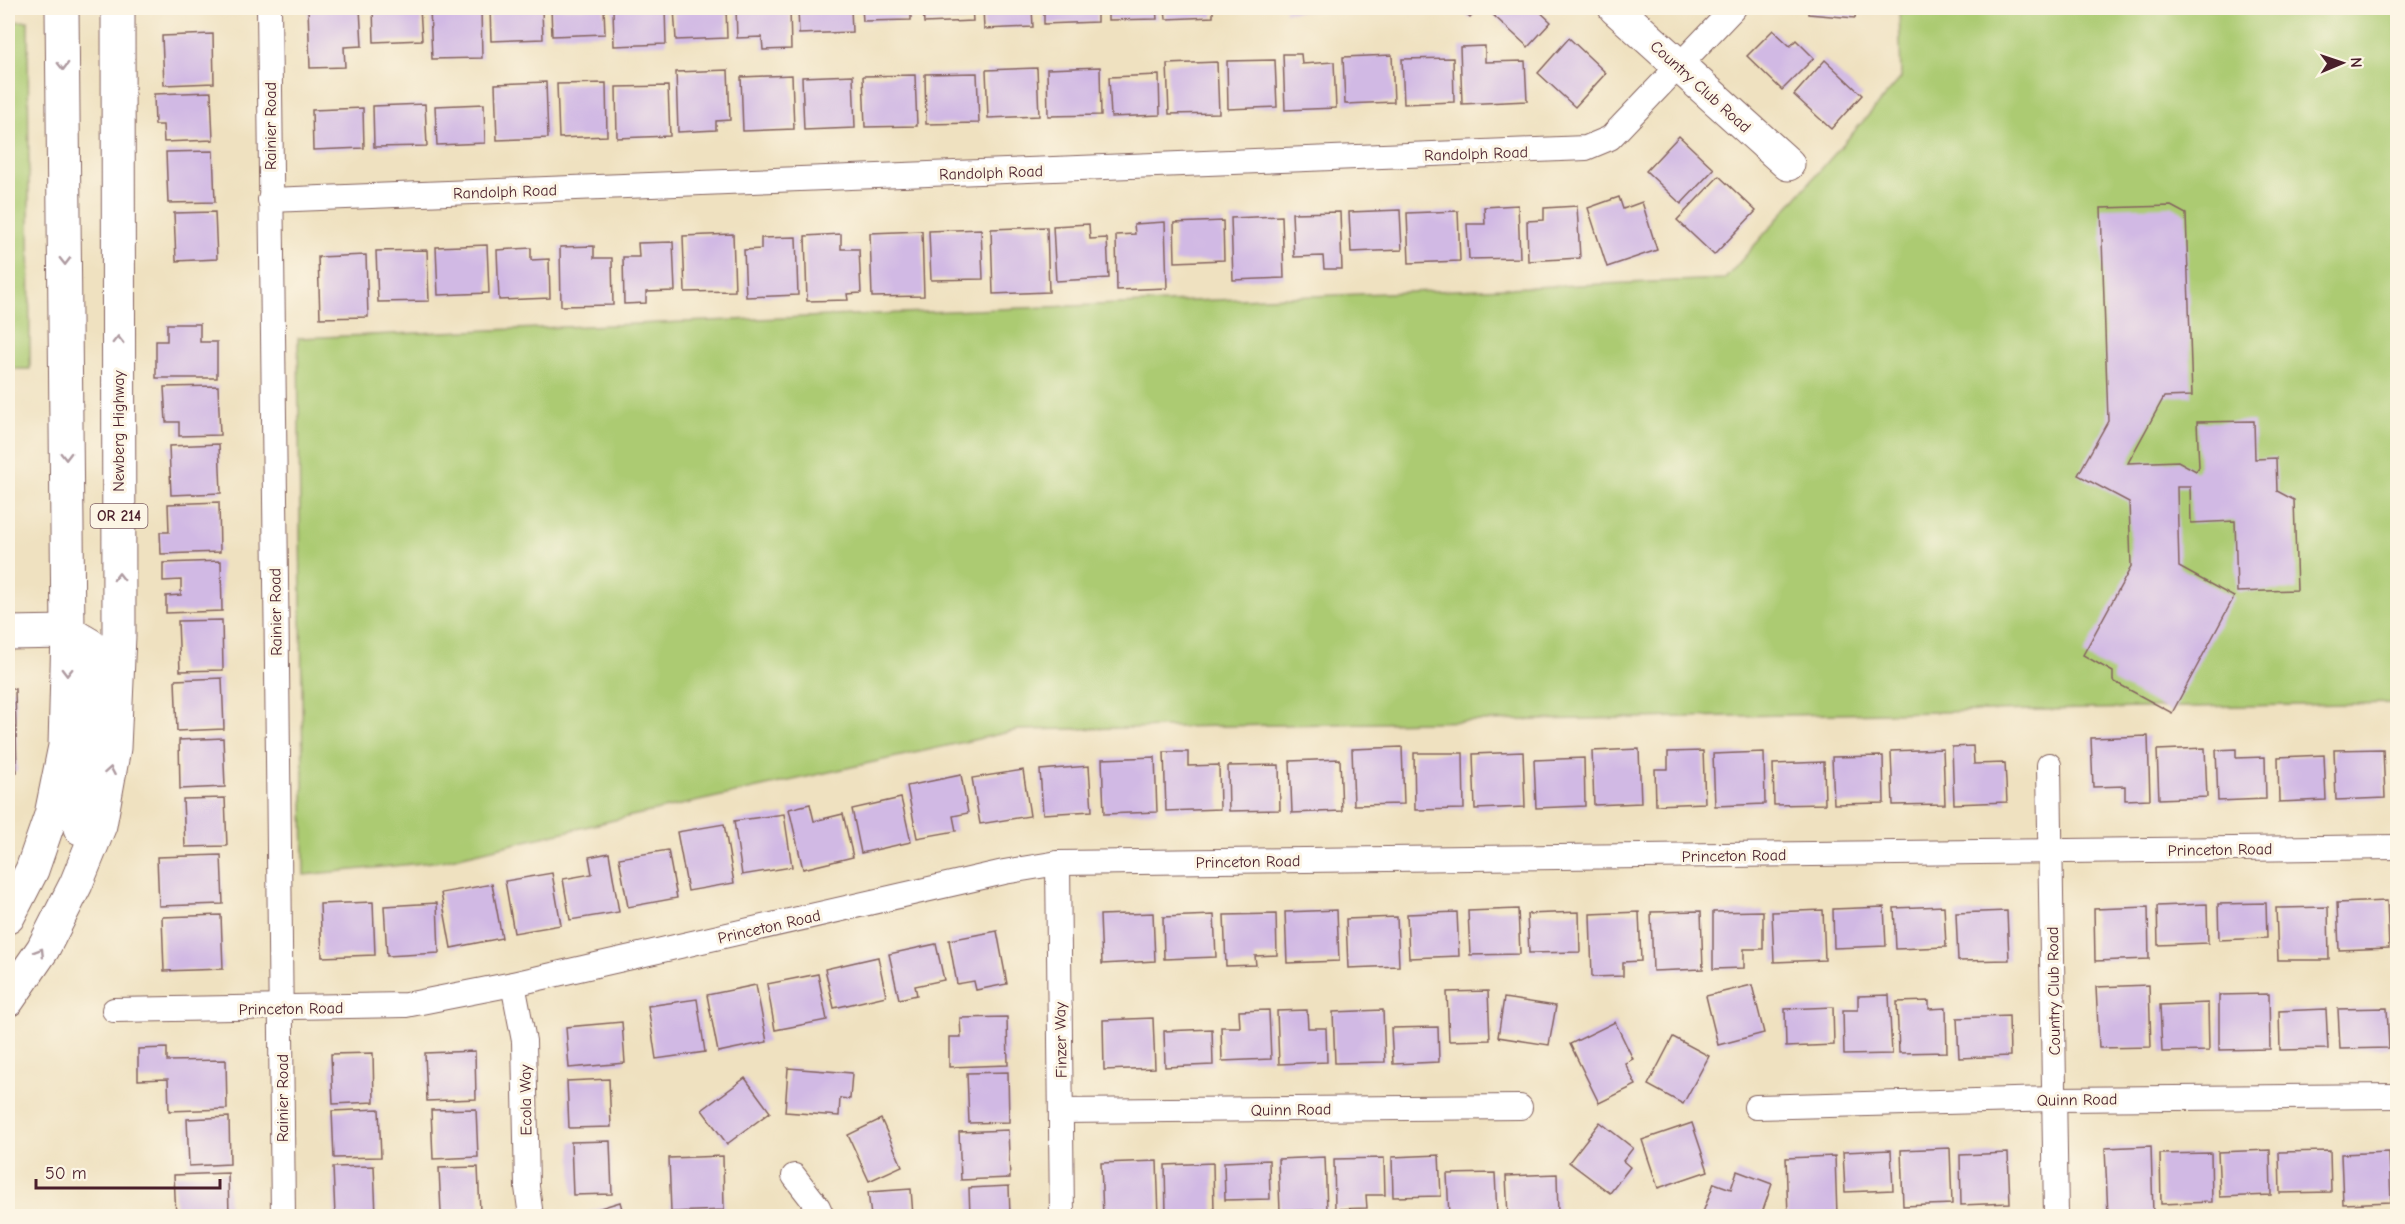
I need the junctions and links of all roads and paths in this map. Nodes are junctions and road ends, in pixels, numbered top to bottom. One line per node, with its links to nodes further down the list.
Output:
1 (62, 8): 9 (main road, OR 214, one-way to 9)
2 (117, 8): 15 (main road, Newberg Highway / OR 214, one-way to 2)
3 (269, 8): 8 (street, Rainier Road)
4 (1615, 8): 6 (main road, Country Club Road)
5 (1734, 8): 6 (street, Randolph Road)
6 (1678, 66): 7 (main road, Country Club Road); 8 (street, Randolph Road)
7 (1788, 164)
8 (270, 200): 19 (street, Rainier Road)
9 (68, 632): 10 (main road); 15 (main road, Newberg Highway / OR 214); 16 (main road, OR 214, one-way to 16)
10 (8, 633)
11 (2049, 765): 13 (street, Country Club Road)
12 (2397, 847): 13 (street, Princeton Road)
13 (2050, 850): 14 (street, Princeton Road); 22 (street, Country Club Road)
14 (1058, 863): 17 (street, Princeton Road); 25 (street, Finzer Way)
15 (76, 884): 18 (main road, Newberg Highway / OR 214, one-way to 15)
16 (8, 917)
17 (513, 984): 19 (street, Princeton Road); 28 (street, Ecola Way)
18 (8, 1000)
19 (282, 1008): 20 (street, Princeton Road); 27 (street, Rainier Road)
20 (114, 1010)
21 (2397, 1096): 22 (street, Quinn Road)
22 (2055, 1099): 24 (street, Quinn Road); 31 (street, Country Club Road)
23 (1520, 1107): 25 (street, Quinn Road)
24 (1756, 1107)
25 (1061, 1111): 30 (street, Finzer Way)
26 (794, 1176): 29 (street)
27 (283, 1216)
28 (531, 1216)
29 (822, 1216)
30 (1062, 1216)
31 (2056, 1216)

